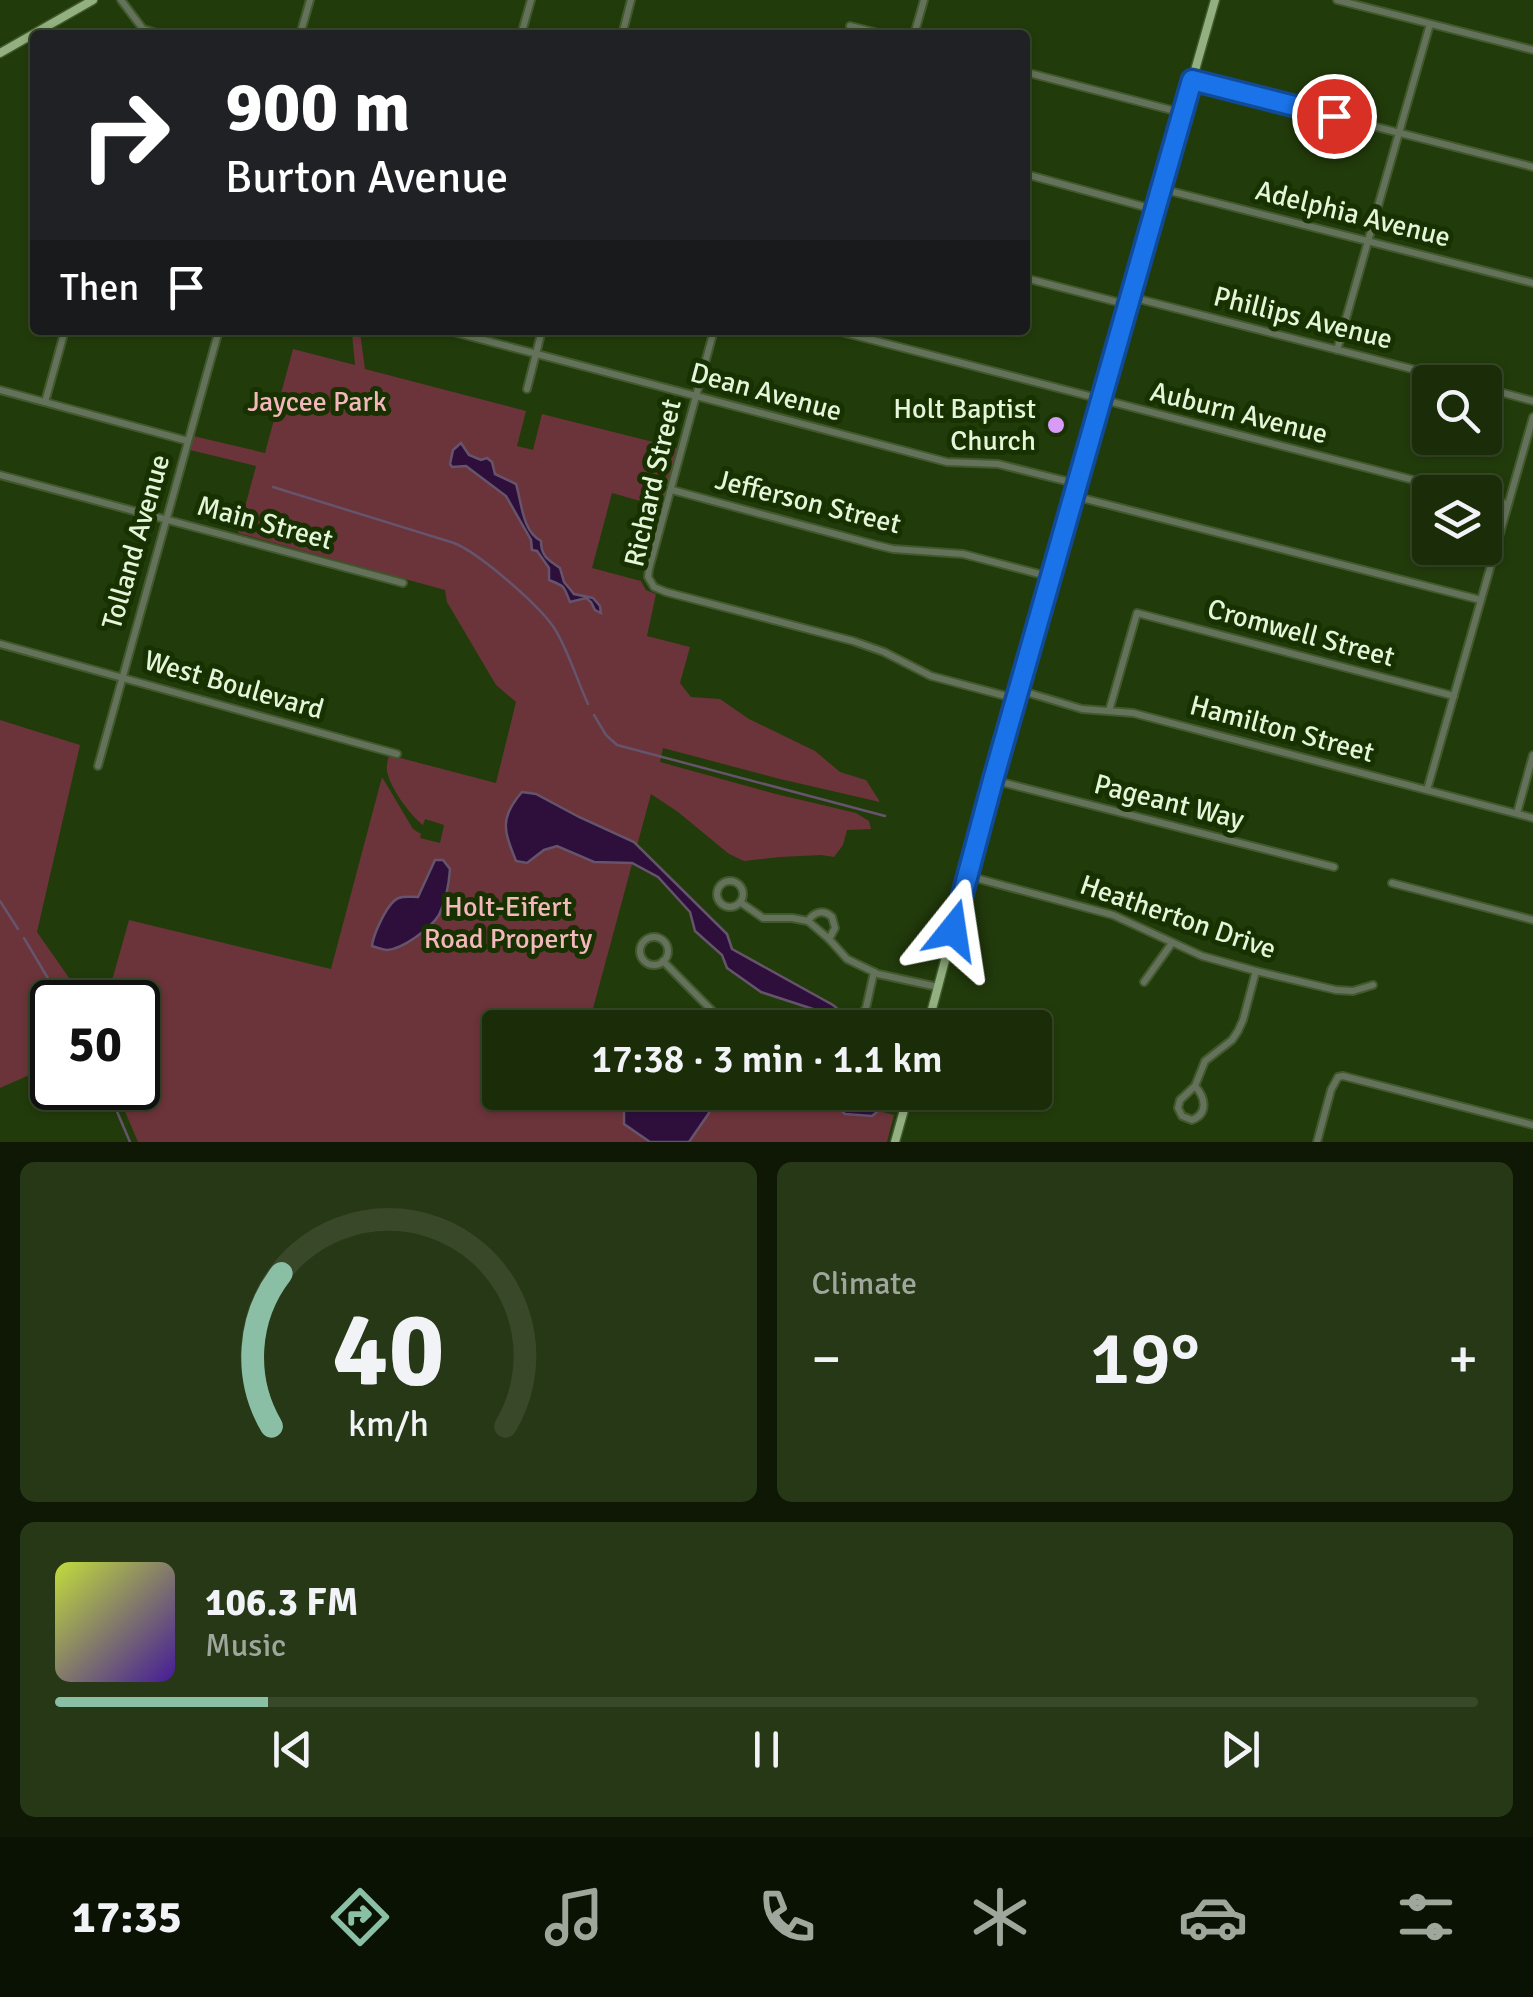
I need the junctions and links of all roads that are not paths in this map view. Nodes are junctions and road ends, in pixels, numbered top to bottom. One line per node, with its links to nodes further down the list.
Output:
1 (93, 0): 11 (main road)
2 (122, 0): 12 (street)
3 (310, 0): 13 (street)
4 (530, 0): 14 (street)
5 (631, 0): 15 (street)
6 (924, 0): 17 (street)
7 (1215, 0): 22 (main road)
8 (1337, 0): 9 (street)
9 (1430, 24): 19 (street); 24 (street)
10 (850, 26): 16 (street)
11 (40, 30)
12 (142, 30)
13 (301, 30)
14 (522, 30)
15 (623, 30)
16 (866, 30)
17 (915, 30)
18 (30, 36): 20 (main road)
19 (1533, 50)
20 (0, 53)
21 (1030, 73): 23 (street)
22 (1192, 80): 23 (main road); 24 (street)
23 (1183, 113): 27 (main road)
24 (1400, 132): 25 (street); 29 (street)
25 (1533, 167)
26 (1030, 175): 28 (street)
27 (1162, 189): 28 (main road); 29 (street, Adelphia Avenue)
28 (1156, 210): 32 (main road)
29 (1368, 240): 31 (street, Adelphia Avenue); 39 (street)
30 (1030, 279): 32 (street, Phillips Avenue)
31 (1533, 283)
32 (1130, 301): 39 (street, Phillips Avenue); 46 (main road)
33 (64, 335): 48 (street)
34 (217, 335): 50 (street, Tolland Avenue)
35 (465, 335): 40 (street, Dean Avenue)
36 (541, 335): 40 (street)
37 (713, 335): 45 (street, Richard Street)
38 (853, 335): 46 (street, Auburn Avenue)
39 (1337, 350): 41 (street, Phillips Avenue)
40 (536, 354): 42 (street); 45 (street, Dean Avenue)
41 (1412, 369)
42 (527, 388)
43 (0, 390): 48 (street)
44 (1502, 393): 47 (street)
45 (696, 397): 53 (street, Dean Avenue); 54 (street, Richard Street)
46 (1101, 401): 52 (street, Auburn Avenue); 53 (main road)
47 (1533, 401)
48 (45, 402): 50 (street)
49 (1533, 417): 57 (street)
50 (188, 441): 58 (street, Tolland Avenue)
51 (0, 475): 58 (street, Main Street)
52 (1412, 480)
53 (1078, 484): 55 (main road)
54 (672, 490): 59 (street, Jefferson Street); 61 (street, Richard Street)
55 (1074, 496): 59 (main road); 62 (street)
56 (1502, 503): 57 (street)
57 (1507, 504): 62 (street)
58 (166, 520): 60 (street, Main Street); 64 (street, Tolland Avenue)
59 (1051, 577): 65 (main road)
60 (403, 583)
61 (654, 587): 65 (street, Hamilton Street)
62 (1481, 600): 66 (street)
63 (0, 644): 64 (street, West Boulevard)
64 (122, 677): 68 (street, West Boulevard); 70 (street, Tolland Avenue)
65 (1018, 695): 67 (street, Hamilton Street); 71 (main road)
66 (1454, 696): 67 (street, Cromwell Street); 72 (street)
67 (1109, 711): 72 (street, Hamilton Street)
68 (397, 754)
69 (1533, 755): 73 (street)
70 (98, 766)
71 (993, 780): 75 (street, Pageant Way); 76 (main road)
72 (1427, 790): 73 (street, Hamilton Street)
73 (1517, 813): 74 (street, Hamilton Street)
74 (1533, 818)
75 (1334, 867)
76 (968, 876): 82 (street, Heatherton Drive); 88 (main road)
77 (1392, 883): 79 (street)
78 (740, 902): 78 (street); 80 (street)
79 (1533, 920)
80 (808, 921): 81 (street); 81 (street)
81 (830, 938): 84 (street)
82 (1172, 943): 85 (street, Heatherton Drive); 86 (street)
83 (663, 962): 83 (street); 89 (street)
84 (874, 972): 88 (street); 90 (street)
85 (1256, 972): 87 (street, Heatherton Drive); 92 (street)
86 (1144, 982)
87 (1373, 984)
88 (938, 987): 91 (main road)
89 (711, 1010)
90 (864, 1010)
91 (932, 1010)
92 (1195, 1086): 92 (street)
93 (904, 1110): 95 (main road)
94 (1533, 1125): 96 (street)
95 (895, 1142)
96 (1317, 1142)

